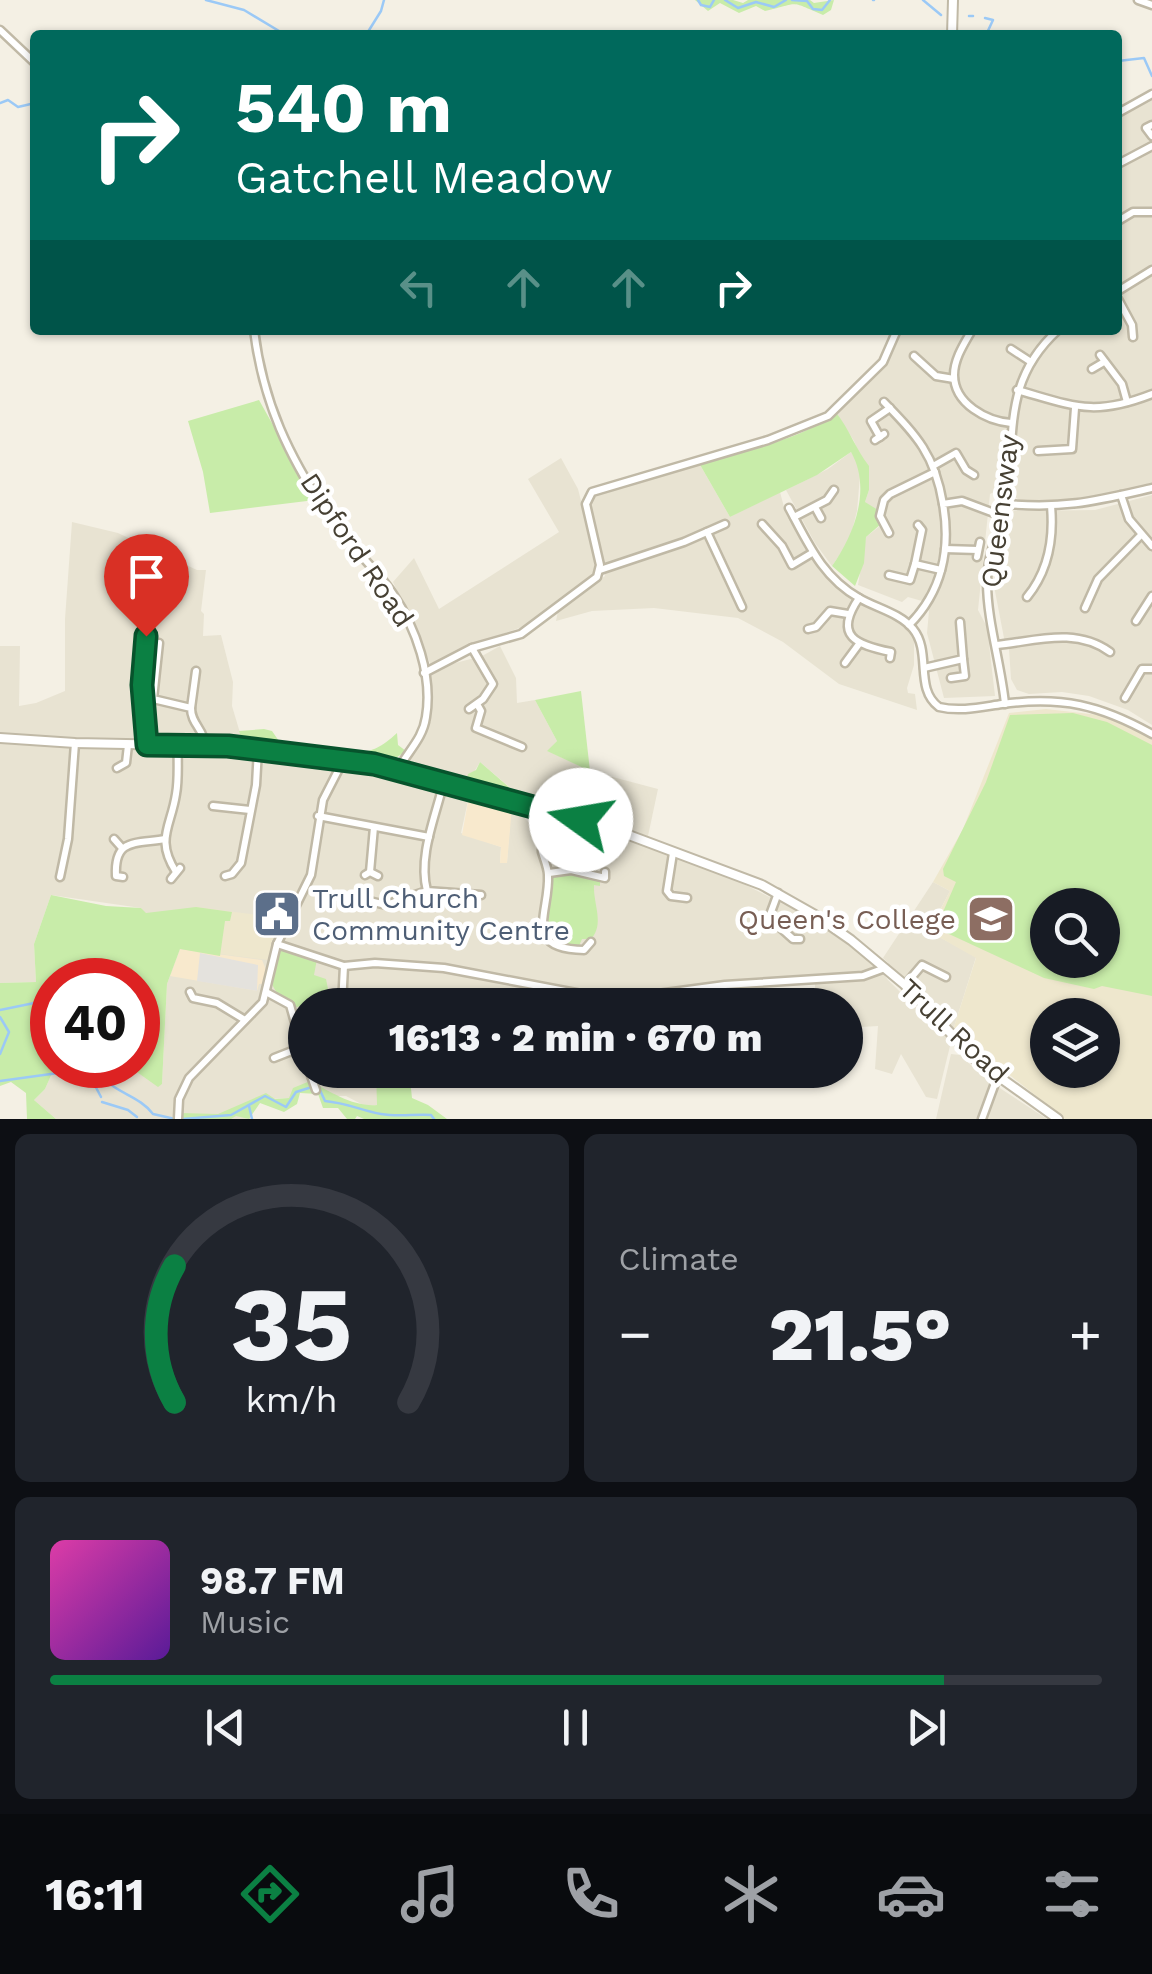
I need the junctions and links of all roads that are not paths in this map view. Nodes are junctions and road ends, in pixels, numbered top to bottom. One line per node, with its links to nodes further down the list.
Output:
1 (953, 0): 5 (street)
2 (1138, 0): 3 (street)
3 (1152, 5)
4 (0, 30): 6 (street)
5 (952, 30)
6 (30, 57)
7 (1152, 94): 8 (street)
8 (1122, 111)
9 (1146, 129): 10 (street)
10 (1152, 136)
11 (1152, 146): 12 (street)
12 (1122, 162)
13 (1152, 212): 14 (street)
14 (1122, 219)
15 (1152, 270): 16 (street)
16 (1122, 288)
17 (1122, 306): 22 (street)
18 (255, 335): 84 (street, Dipford Road)
19 (896, 335): 59 (street)
20 (969, 335): 27 (street)
21 (1054, 335): 25 (street, Queensway)
22 (1133, 337)
23 (1011, 349): 25 (street)
24 (919, 358): 27 (street)
25 (1031, 362): 28 (street, Queensway)
26 (1092, 368): 30 (street)
27 (954, 379): 32 (street)
28 (1017, 390): 31 (street); 32 (street, Queensway)
29 (1152, 394): 30 (street)
30 (1127, 402): 31 (street)
31 (1075, 408): 34 (street)
32 (1012, 422): 41 (street, Queensway)
33 (879, 437): 35 (street)
34 (1044, 462)
35 (934, 469): 36 (street); 40 (street); 51 (street)
36 (974, 475)
37 (1152, 488): 38 (street)
38 (1121, 495): 42 (street); 53 (street)
39 (832, 496): 43 (street)
40 (943, 504): 45 (street); 55 (street)
41 (1005, 504): 42 (street); 45 (street, Queensway)
42 (1052, 506): 62 (street)
43 (815, 507): 46 (street); 47 (street)
44 (788, 508): 46 (street)
45 (1002, 516): 75 (street, Queensway)
46 (794, 517): 57 (street)
47 (821, 518)
48 (918, 522): 58 (street)
49 (725, 524): 52 (street)
50 (774, 525): 57 (street)
51 (884, 530)
52 (707, 532): 59 (street); 66 (street)
53 (1141, 534): 54 (street); 65 (street)
54 (1152, 546)
55 (945, 549): 56 (street); 60 (street)
56 (978, 550)
57 (812, 553): 64 (street)
58 (914, 564): 60 (street); 61 (street)
59 (600, 570): 76 (street)
60 (941, 570): 70 (street)
61 (889, 575)
62 (1032, 594)
63 (1152, 596): 68 (street)
64 (859, 598): 67 (street); 70 (street)
65 (1089, 604)
66 (742, 607)
67 (848, 614): 71 (street); 74 (street)
68 (1140, 618)
69 (960, 622): 79 (street)
70 (910, 625): 81 (street)
71 (814, 630)
72 (148, 633): 94 (street)
73 (158, 643): 88 (street)
74 (860, 644): 77 (street); 80 (street)
75 (997, 645): 78 (street); 87 (street, Queensway)
76 (472, 648): 84 (street); 96 (street)
77 (891, 652)
78 (1110, 652)
79 (963, 659): 81 (street); 85 (street)
80 (845, 663)
81 (924, 668): 87 (street)
82 (1152, 668): 86 (street)
83 (196, 671): 88 (street)
84 (424, 673): 100 (street, Dipford Road)
85 (951, 678)
86 (1125, 691)
87 (1005, 704): 89 (street)
88 (191, 708): 95 (street)
89 (1152, 734)
90 (0, 738): 91 (street, Trull Road)
91 (75, 743): 93 (street, Trull Road); 116 (street)
92 (178, 744): 94 (street, Trull Road); 95 (street, Trull Road); 109 (street)
93 (128, 745): 94 (street, Trull Road); 99 (street)
94 (147, 745)
95 (205, 745): 97 (street, Trull Road)
96 (522, 747)
97 (258, 749): 98 (street, Trull Road); 103 (street)
98 (343, 761): 100 (street, Trull Road); 105 (street)
99 (120, 770)
100 (398, 770): 101 (street, Trull Road)
101 (443, 785): 104 (street, Trull Road); 107 (street)
102 (213, 806): 103 (street)
103 (250, 810): 117 (street)
104 (545, 811): 111 (street, Trull Road); 113 (street)
105 (318, 816): 106 (street); 126 (street)
106 (374, 827): 107 (street); 115 (street)
107 (429, 838): 119 (street)
108 (114, 839): 110 (street)
109 (165, 839): 110 (street); 112 (street)
110 (122, 848): 114 (street)
111 (672, 852): 120 (street, Trull Road); 122 (street)
112 (176, 873)
113 (548, 874): 118 (street); 125 (street)
114 (116, 876)
115 (378, 876)
116 (60, 877)
117 (230, 877)
118 (604, 878)
119 (427, 892): 121 (street); 123 (street)
120 (778, 893): 124 (street); 128 (street, Trull Road)
121 (477, 896)
122 (687, 898)
123 (366, 903)
124 (795, 941)
125 (592, 942)
126 (277, 944): 127 (street); 133 (street)
127 (344, 966): 128 (street); 131 (street)
128 (886, 968): 130 (street, Trull Road)
129 (946, 977): 130 (street)
130 (904, 985): 138 (street, Trull Road)
131 (343, 988)
132 (190, 992): 135 (street)
133 (266, 992): 134 (street); 135 (street)
134 (288, 1004)
135 (245, 1020): 139 (street)
136 (288, 1052): 137 (street)
137 (274, 1058)
138 (998, 1075): 140 (street); 141 (street, Trull Road)
139 (178, 1117)
140 (982, 1119)
141 (1058, 1119)

